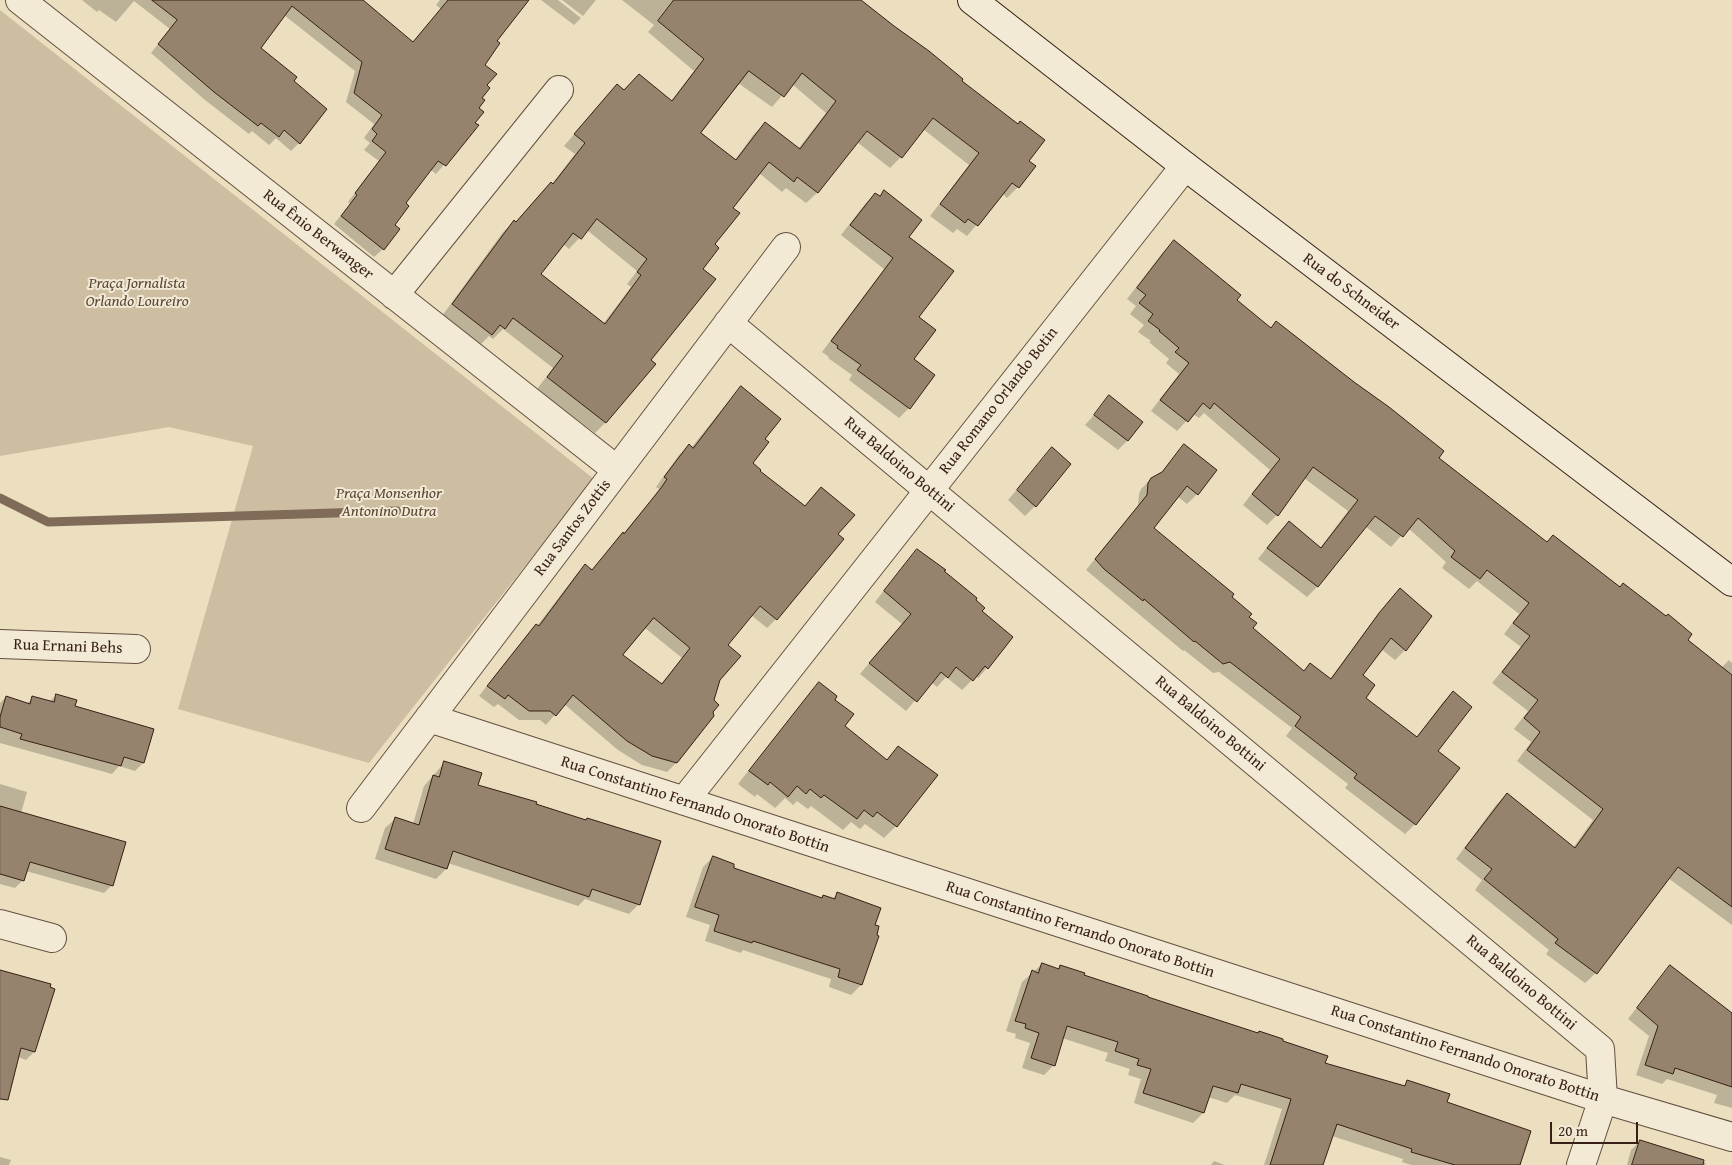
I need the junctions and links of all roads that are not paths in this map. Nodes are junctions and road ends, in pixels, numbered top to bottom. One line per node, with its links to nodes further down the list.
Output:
1 (20, 0): 6 (street, Rua Ênio Berwanger)
2 (972, 0): 4 (street, Rua do Schneider)
3 (559, 90): 6 (street)
4 (1185, 166): 9 (street, Rua Romano Orlando Botin); 10 (street, Rua do Schneider)
5 (786, 247): 7 (street, Rua Santos Zottis)
6 (394, 295): 8 (street, Rua Ênio Berwanger)
7 (728, 323): 8 (street, Rua Santos Zottis); 9 (street, Rua Baldoino Bottini)
8 (617, 470): 13 (street, Rua Santos Zottis)
9 (930, 490): 14 (street, Rua Romano Orlando Botin); 18 (street, Rua Baldoino Bottini)
10 (1732, 582)
11 (0, 644): 12 (street, Rua Ernani Behs)
12 (136, 649)
13 (429, 718): 14 (street, Rua Constantino Fernando Onorato Bottin); 15 (street, Rua Santos Zottis)
14 (684, 802): 18 (street, Rua Constantino Fernando Onorato Bottin)
15 (362, 808)
16 (0, 924): 17 (street)
17 (52, 938)
18 (1603, 1099): 19 (street, Rua Constantino Fernando Onorato Bottin); 20 (street, Rua Baldoino Bottini)
19 (1732, 1137)
20 (1581, 1165)

